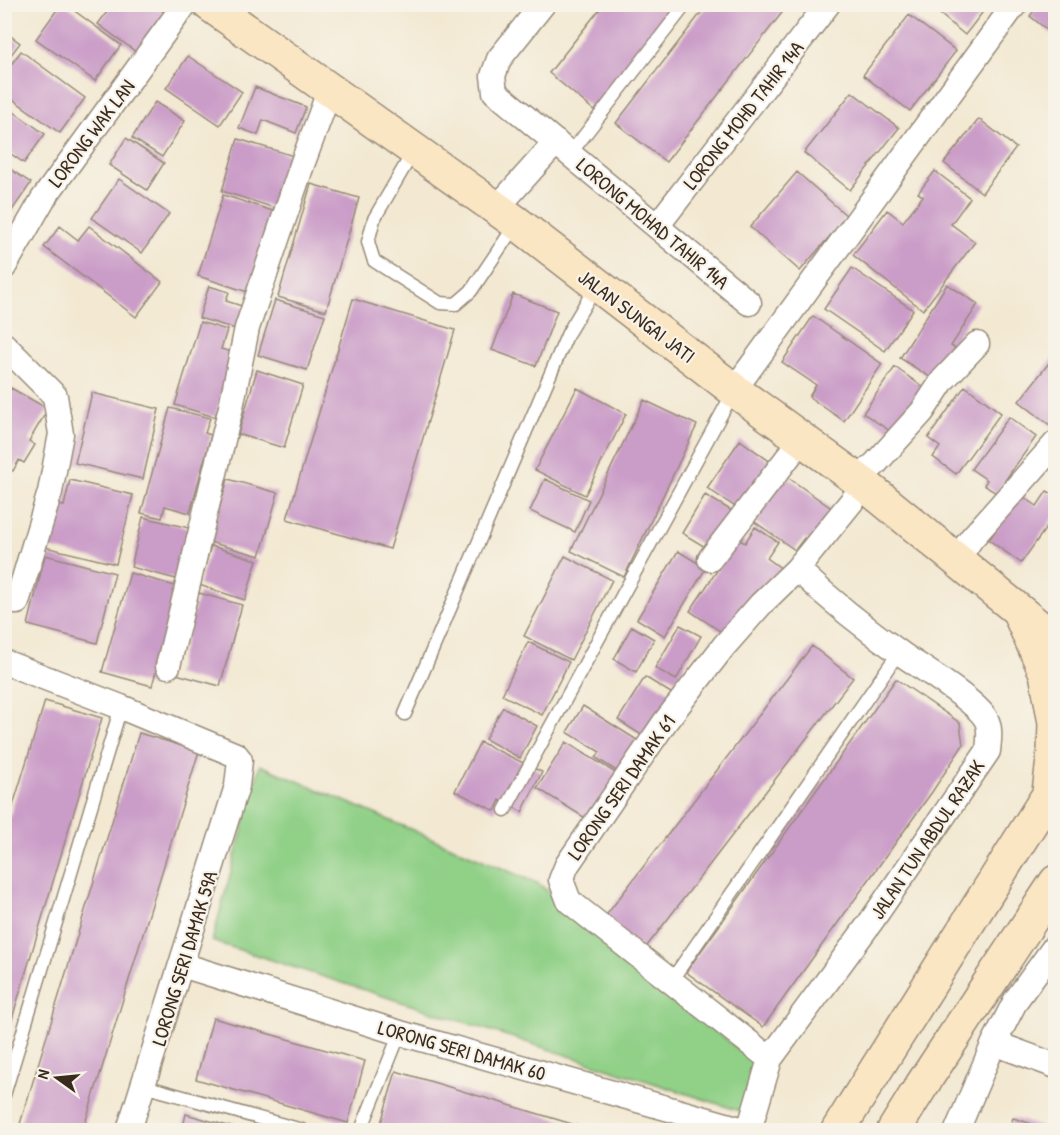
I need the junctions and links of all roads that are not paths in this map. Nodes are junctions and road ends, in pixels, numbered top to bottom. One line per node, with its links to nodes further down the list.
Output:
1 (185, 4): 12 (street, LORONG WAK LAN)
2 (209, 4): 7 (main road, JALAN SUNGAI JATI)
3 (543, 4): 8 (street, LORONG MOHAD TAHIR 14A)
4 (686, 4): 8 (lane)
5 (828, 4): 11 (street, LORONG MOHD TAHIR 14A)
6 (1015, 4): 17 (street)
7 (330, 89): 9 (main road, JALAN SUNGAI JATI); 30 (street)
8 (563, 148): 10 (street); 11 (street, LORONG MOHAD TAHIR 14A)
9 (414, 149): 10 (main road, JALAN SUNGAI JATI); 10 (lane)
10 (506, 216): 13 (main road, JALAN SUNGAI JATI)
11 (657, 226): 14 (street, LORONG MOHAD TAHIR 14A)
12 (4, 267)
13 (597, 285): 17 (main road, JALAN SUNGAI JATI); 32 (lane)
14 (749, 303)
15 (977, 344): 20 (street, LORONG SERI DAMAK 61)
16 (4, 345): 24 (street)
17 (739, 382): 18 (main road, JALAN SUNGAI JATI); 34 (lane)
18 (802, 439): 20 (main road, JALAN SUNGAI JATI); 22 (street)
19 (1056, 443): 21 (street)
20 (870, 471): 21 (main road, JALAN SUNGAI JATI); 23 (street, LORONG SERI DAMAK 61)
21 (971, 541): 25 (main road, JALAN SUNGAI JATI)
22 (710, 559)
23 (797, 569): 28 (street, JALAN TUN ABDUL RAZAK); 38 (street, LORONG SERI DAMAK 61)
24 (17, 602)
25 (1018, 609): 26 (main road); 27 (main road, JALAN SUNGAI JATI); 33 (main road)
26 (1056, 614)
27 (1056, 641)
28 (899, 652): 38 (lane); 41 (street, JALAN TUN ABDUL RAZAK)
29 (5, 664): 31 (street)
30 (168, 666)
31 (121, 707): 37 (street, LORONG SERI DAMAK 59A); 44 (lane)
32 (405, 714)
33 (1052, 787): 50 (main road)
34 (505, 810)
35 (1056, 882): 51 (main road)
36 (1056, 945): 40 (street)
37 (182, 965): 39 (street, LORONG SERI DAMAK 60); 43 (street, LORONG SERI DAMAK 59A)
38 (671, 981): 41 (street, LORONG SERI DAMAK 61)
39 (400, 1033): 47 (lane); 48 (street, LORONG SERI DAMAK 60)
40 (994, 1043): 42 (street); 52 (street)
41 (770, 1059): 49 (street, JALAN TUN ABDUL RAZAK)
42 (1056, 1066)
43 (144, 1086): 45 (street, LORONG SERI DAMAK 59A); 46 (lane)
44 (4, 1095)
45 (129, 1131)
46 (302, 1131)
47 (361, 1131)
48 (744, 1131)
49 (749, 1131)
50 (838, 1131)
51 (894, 1131)
52 (957, 1131)

